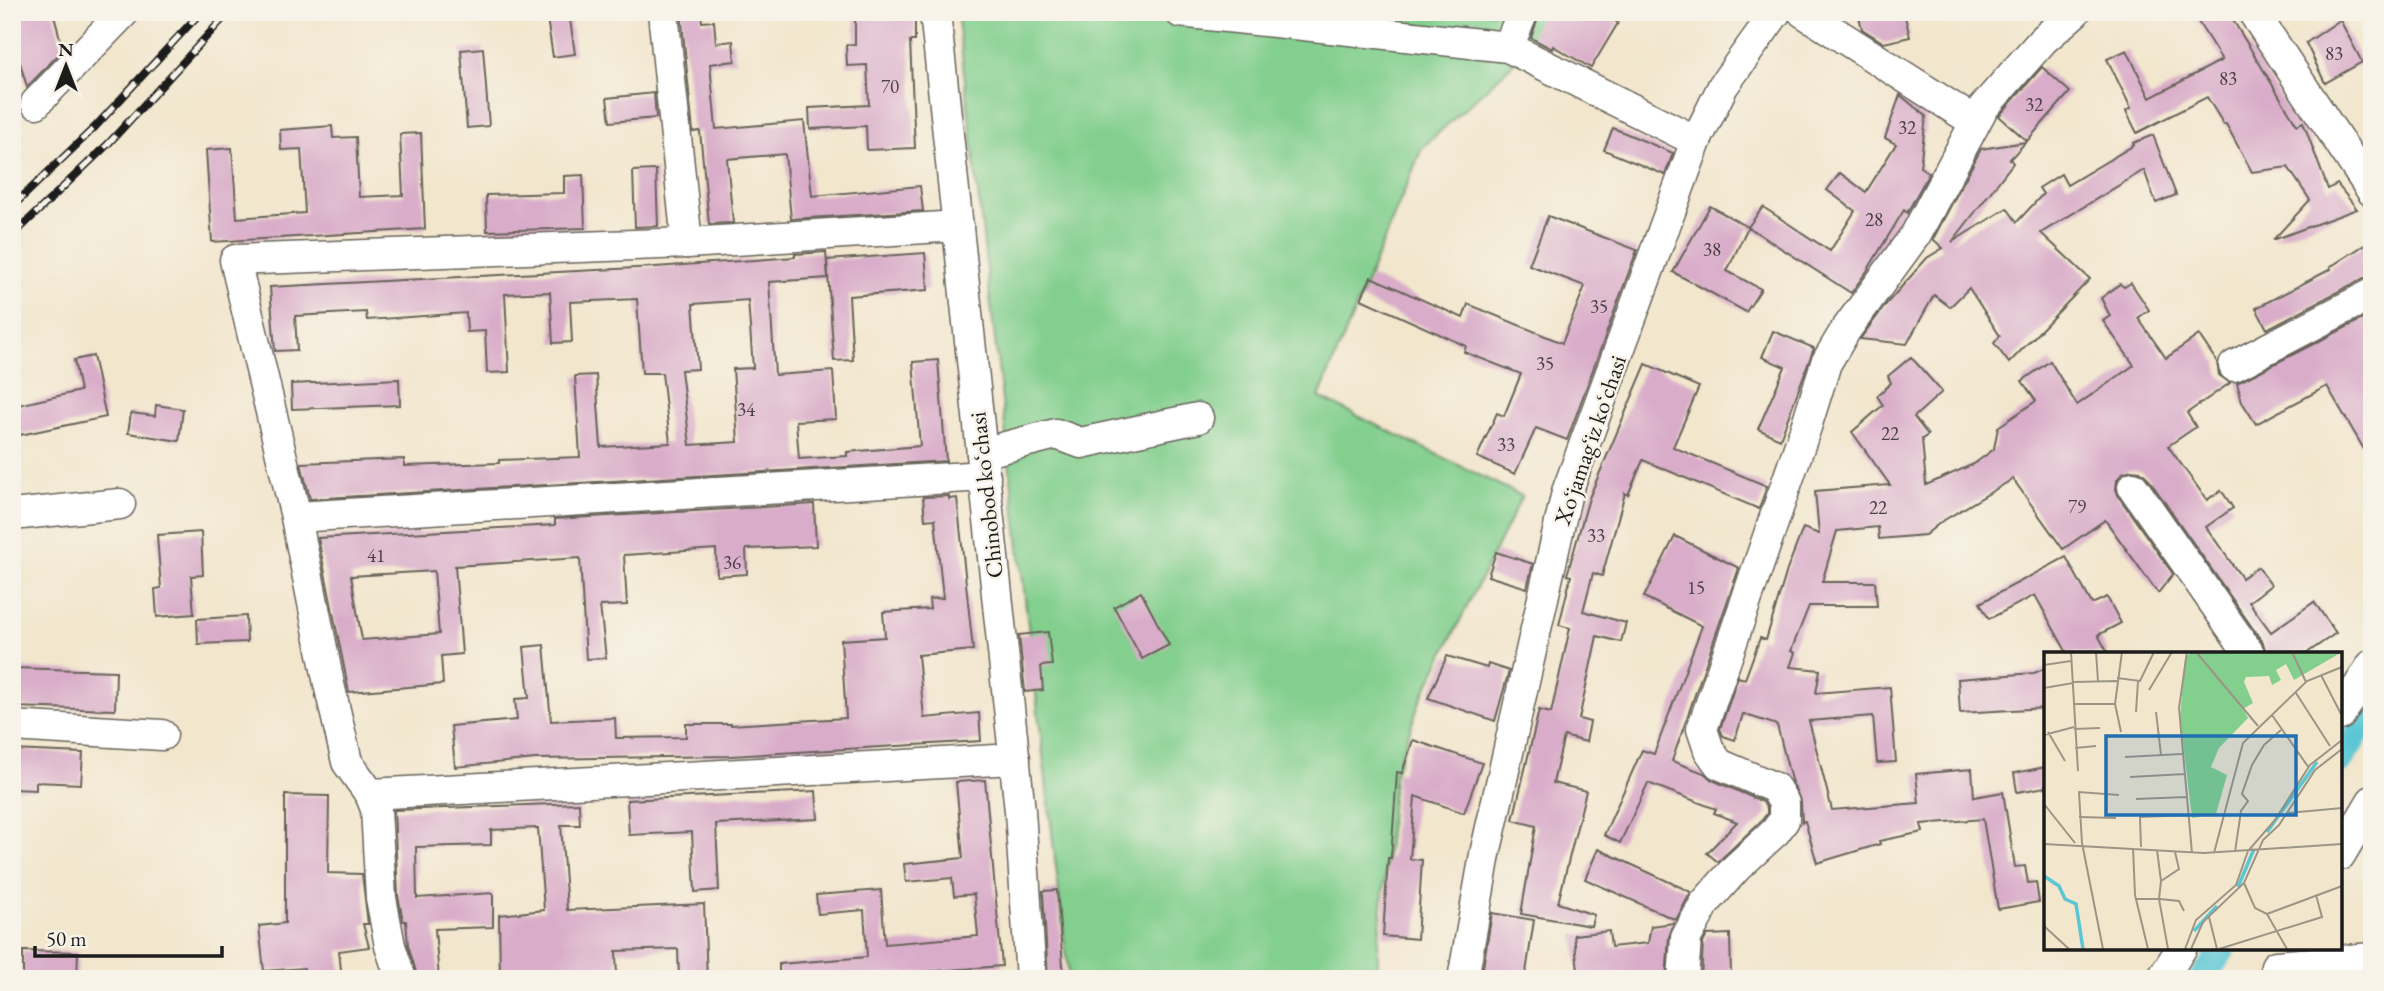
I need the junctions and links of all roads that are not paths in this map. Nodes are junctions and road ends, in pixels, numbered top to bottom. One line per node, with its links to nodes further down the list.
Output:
1 (124, 12): 11 (street)
2 (663, 12): 16 (street)
3 (935, 12): 15 (street, Chinobod koʻchasi)
4 (1181, 12): 10 (street)
5 (1522, 12): 10 (street)
6 (1776, 12): 13 (street, Xoʻjamagʻiz koʻchasi)
7 (1803, 12): 12 (street)
8 (2075, 12): 12 (street)
9 (2253, 12): 14 (street)
10 (1508, 47): 13 (street)
11 (36, 103)
12 (1975, 122): 40 (street)
13 (1696, 142): 39 (street, Xoʻjamagʻiz koʻchasi)
14 (2372, 191)
15 (958, 226): 16 (street); 20 (street, Chinobod koʻchasi)
16 (687, 243): 24 (street)
17 (2372, 294): 18 (street)
18 (2234, 366)
19 (1198, 418): 20 (street)
20 (983, 465): 24 (street); 30 (street, Chinobod koʻchasi)
21 (2133, 487): 25 (street)
22 (120, 504): 23 (street)
23 (12, 515)
24 (296, 517): 31 (street)
25 (2248, 652)
26 (2372, 665): 27 (street)
27 (2342, 712)
28 (12, 726): 29 (street)
29 (162, 735)
30 (1015, 760): 31 (street); 38 (street, Chinobod koʻchasi)
31 (370, 794): 37 (street)
32 (2372, 801): 33 (street)
33 (2342, 852)
34 (2181, 949): 41 (street)
35 (2372, 958): 36 (street)
36 (2277, 964)
37 (401, 979)
38 (1031, 979)
39 (1463, 979)
40 (1683, 979)
41 (2162, 979)

